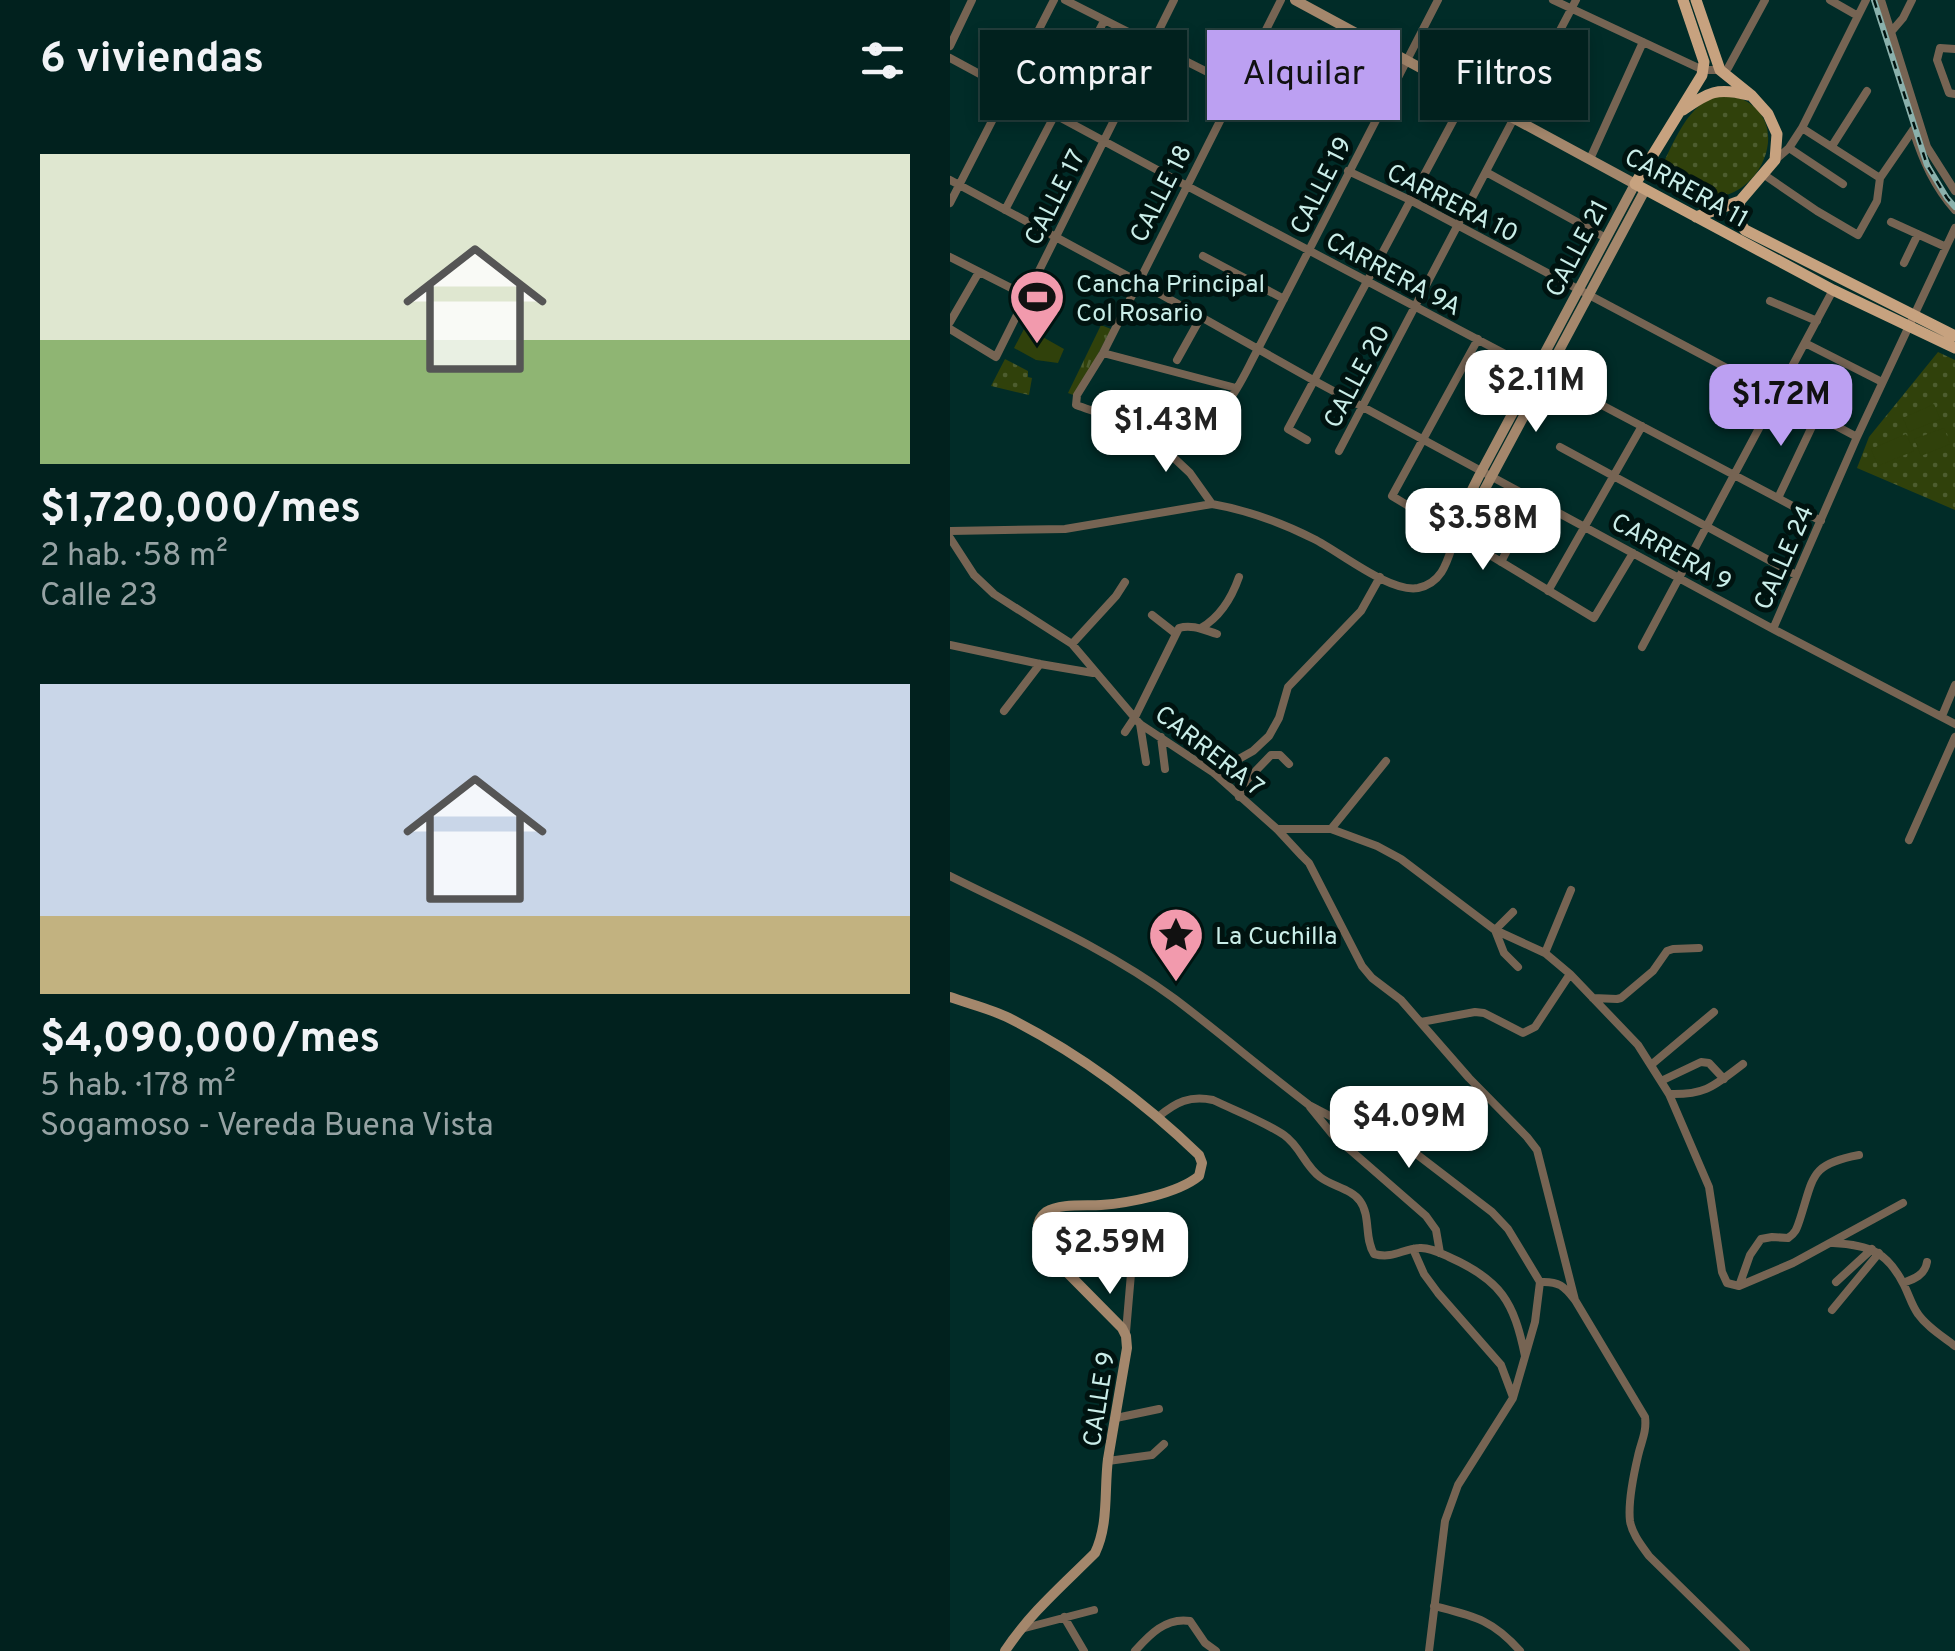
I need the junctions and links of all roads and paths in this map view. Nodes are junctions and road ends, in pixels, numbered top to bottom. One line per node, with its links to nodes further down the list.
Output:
1 (972, 0): 27 (street)
2 (1054, 0): 19 (street)
3 (1065, 0): 18 (street)
4 (1174, 0): 22 (street, CALLE 17)
5 (1281, 0): 23 (street, CALLE 18)
6 (1295, 0): 30 (street, CARRERA 11)
7 (1438, 0): 30 (street, CALLE 19)
8 (1553, 0): 16 (street)
9 (1683, 0): 31 (main road)
10 (1696, 0): 33 (main road)
11 (1765, 0): 33 (street)
12 (1830, 0): 17 (street)
13 (1866, 0): 17 (street)
14 (1881, 0): 25 (street)
15 (1912, 0): 25 (street)
16 (1574, 4): 24 (street, CALLE 20); 26 (street)
17 (1858, 16): 47 (street)
18 (1104, 20): 20 (street); 21 (street)
19 (1039, 30)
20 (1099, 30)
21 (1125, 30)
22 (1159, 30)
23 (1266, 30)
24 (1560, 30)
25 (1890, 32): 61 (street)
26 (1643, 42): 31 (street); 51 (street)
27 (950, 46)
28 (1955, 49): 36 (street)
29 (950, 58): 34 (street, CARRERA 9A)
30 (1407, 61): 32 (street, CARRERA 11); 53 (street, CALLE 19)
31 (1704, 66): 33 (street); 38 (main road, CALLE 21)
32 (1420, 68)
33 (1720, 69): 37 (main road)
34 (980, 75)
35 (1866, 90): 49 (street)
36 (1955, 94)
37 (1751, 95): 38 (main road); 52 (main road)
38 (1679, 112): 60 (main road, CALLE 21)
39 (990, 120): 57 (street)
40 (1052, 120): 65 (street)
41 (1067, 120): 48 (street, CARRERA 9A)
42 (1115, 120): 48 (street, CALLE 17)
43 (1220, 120): 59 (street, CALLE 18)
44 (1453, 120): 62 (street)
45 (1513, 120): 54 (street, CALLE 20)
46 (1518, 120): 51 (street, CARRERA 11)
47 (1802, 128): 49 (street); 50 (street)
48 (1105, 140): 59 (street, CARRERA 9A); 73 (street, CALLE 17)
49 (1832, 146): 56 (street)
50 (1789, 148): 52 (street); 58 (street)
51 (1590, 159): 60 (street, CARRERA 11)
52 (1775, 160): 55 (main road)
53 (1348, 171): 62 (street, CARRERA 10); 75 (street, CALLE 19)
54 (1486, 172): 69 (street, CALLE 20); 72 (street)
55 (1763, 174): 56 (street); 63 (main road)
56 (1880, 178): 66 (street)
57 (954, 182): 64 (street); 65 (street, CARRERA 9)
58 (1843, 184)
59 (1187, 186): 75 (street, CARRERA 9A); 80 (street, CALLE 18)
60 (1640, 187): 67 (main road, CARRERA 11); 72 (street, CALLE 21); 83 (street, CALLE 21)
61 (1955, 191)
62 (1410, 200): 69 (street, CARRERA 10); 81 (street)
63 (1740, 200): 67 (main road); 90 (main road, CARRERA 11)
64 (950, 202)
65 (1005, 210): 73 (street, CARRERA 9)
66 (1955, 210)
67 (1696, 217): 82 (main road, CARRERA 11)
68 (1891, 222): 71 (street)
69 (1458, 225): 83 (street, CARRERA 10); 87 (street, CALLE 20)
70 (1955, 228): 74 (street, CALLE 24)
71 (1918, 234): 74 (street); 78 (street)
72 (1606, 238): 83 (street, CALLE 21)
73 (1055, 239): 80 (street, CARRERA 9); 84 (street, CALLE 17)
74 (1946, 247): 90 (street, CALLE 24)
75 (1310, 250): 81 (street, CARRERA 9A); 85 (street, CALLE 19)
76 (1203, 256): 85 (street)
77 (950, 257): 79 (street)
78 (1904, 263)
79 (979, 272): 84 (street); 91 (street)
80 (1137, 281): 88 (street, CARRERA 9); 97 (street, CALLE 18)
81 (1367, 281): 87 (street, CARRERA 9A); 100 (street)
82 (1833, 290): 89 (street); 90 (main road, CARRERA 11)
83 (1584, 292): 99 (street, CALLE 21); 103 (street, CARRERA 10)
84 (1027, 296): 91 (street, CALLE 17)
85 (1284, 299): 96 (street, CALLE 19)
86 (1770, 301): 89 (street)
87 (1415, 306): 93 (street, CARRERA 9A); 104 (street, CALLE 20)
88 (1201, 317): 96 (street, CARRERA 9); 98 (street)
89 (1817, 321): 94 (street)
90 (1910, 321): 92 (main road, CARRERA 11); 95 (main road, CARRERA 11); 101 (street, CALLE 24)
91 (950, 326)
92 (1955, 336)
93 (1478, 339): 99 (street, CARRERA 9A); 108 (street)
94 (1805, 343): 101 (street); 103 (street)
95 (1955, 348)
96 (1258, 349): 100 (street, CARRERA 9); 102 (street, CALLE 19)
97 (1103, 353): 102 (street); 107 (street, CALLE 18)
98 (1177, 360)
99 (1541, 372): 106 (street, CARRERA 9A); 113 (street, CALLE 21)
100 (1313, 380): 104 (street, CARRERA 9); 110 (street)
101 (1882, 382): 109 (street, CALLE 24)
102 (1236, 388): 107 (street, CALLE 19)
103 (1777, 395): 105 (street, CARRERA 10); 114 (street)
104 (1362, 406): 108 (street, CARRERA 9); 112 (street, CALLE 20)
105 (1817, 416): 109 (street, CARRERA 10); 116 (street)
106 (1642, 426): 114 (street, CARRERA 9A); 115 (street)
107 (1141, 427): 118 (street)
108 (1423, 438): 113 (street, CARRERA 9); 123 (street)
109 (1856, 438): 119 (street, CALLE 24)
110 (1307, 440)
111 (1560, 447): 115 (street)
112 (1339, 451)
113 (1487, 473): 117 (street, CARRERA 9); 123 (street, CALLE 21)
114 (1734, 475): 116 (street, CARRERA 9A); 121 (street)
115 (1613, 476): 120 (street); 121 (street)
116 (1778, 498): 119 (street, CARRERA 9A)
117 (1534, 499): 120 (street, CARRERA 9); 125 (street)
118 (1212, 504): 122 (street); 128 (street)
119 (1821, 521): 126 (street, CALLE 24)
120 (1584, 526): 124 (street, CARRERA 9); 131 (street)
121 (1706, 526): 126 (street); 129 (street)
122 (950, 534): 137 (street, CARRERA 7)
123 (1456, 534): 125 (street); 128 (street)
124 (1634, 553): 129 (street, CARRERA 9); 131 (street)
125 (1501, 562): 131 (street)
126 (1796, 575): 134 (street, CALLE 24)
127 (1239, 576): 133 (street)
128 (1380, 578): 154 (street)
129 (1679, 578): 134 (street, CARRERA 9); 139 (street)
130 (1125, 582): 137 (street)
131 (1548, 591)
132 (1152, 616): 135 (street)
133 (1201, 628): 135 (street); 136 (street)
134 (1773, 629): 144 (street, CARRERA 9)
135 (1177, 631): 145 (street)
136 (1217, 634)
137 (1072, 644): 141 (street, CARRERA 7)
138 (950, 645): 140 (street)
139 (1642, 647)
140 (1040, 664): 141 (street); 143 (street)
141 (1094, 673): 145 (street, CARRERA 7)
142 (1955, 685): 144 (street)
143 (1004, 712)
144 (1942, 716): 146 (street, CARRERA 9)
145 (1138, 720): 147 (street); 149 (street, CARRERA 7); 151 (street)
146 (1955, 724)
147 (1125, 732)
148 (1955, 736): 158 (street)
149 (1161, 737): 153 (street); 154 (street, CARRERA 7)
150 (1386, 761): 157 (street)
151 (1146, 762)
152 (1289, 764): 155 (street)
153 (1164, 769)
154 (1214, 773): 155 (street, CARRERA 7)
155 (1239, 797): 156 (street, CARRERA 7)
156 (1276, 829): 157 (street); 170 (street, CARRERA 7)
157 (1330, 829): 162 (street)
158 (1910, 840)
159 (950, 876): 176 (street)
160 (1570, 890): 164 (street)
161 (1513, 912): 162 (street)
162 (1495, 930): 164 (street); 165 (street)
163 (1699, 948): 168 (street)
164 (1545, 953): 166 (street)
165 (1518, 967)
166 (1570, 974): 168 (street); 170 (street)
167 (950, 997): 177 (street, CALLE 9)
168 (1593, 998): 172 (street)
169 (1714, 1012): 172 (street)
170 (1421, 1022): 190 (street, CARRERA 7)
171 (1743, 1064): 173 (street)
172 (1651, 1065): 174 (street)
173 (1724, 1079): 174 (street); 175 (street)
174 (1661, 1080): 175 (street)
175 (1669, 1094): 189 (street)
176 (1309, 1105): 183 (street); 186 (street)
177 (1158, 1117): 181 (street); 192 (street, CALLE 9)
178 (1859, 1154): 189 (street)
179 (1904, 1203): 180 (street)
180 (1833, 1243): 182 (street); 189 (street)
181 (1413, 1249): 183 (street); 195 (street)
182 (1876, 1251): 187 (street); 188 (street); 191 (street)
183 (1440, 1254): 194 (street)
184 (1132, 1262): 192 (street)
185 (1927, 1262): 188 (street)
186 (1540, 1282): 190 (street); 194 (street)
187 (1836, 1282)
188 (1903, 1283): 193 (street)
189 (1739, 1286)
190 (1576, 1300): 210 (street, CARRERA 7)
191 (1832, 1310)
192 (1126, 1336): 197 (street, CALLE 9)
193 (1955, 1346)
194 (1526, 1360): 195 (street)
195 (1514, 1398): 200 (street)
196 (1160, 1409): 197 (street)
197 (1116, 1418): 199 (street, CALLE 9)
198 (1164, 1444): 199 (street)
199 (1108, 1461): 203 (street, CALLE 9)
200 (1434, 1606): 208 (street); 209 (street)
201 (1094, 1610): 202 (street)
202 (1064, 1617): 203 (street); 205 (street)
203 (1018, 1630): 204 (street, CALLE 9)
204 (1005, 1651)
205 (1084, 1651)
206 (1134, 1651): 207 (street)
207 (1216, 1651)
208 (1429, 1651)
209 (1520, 1651)
210 (1746, 1651)

